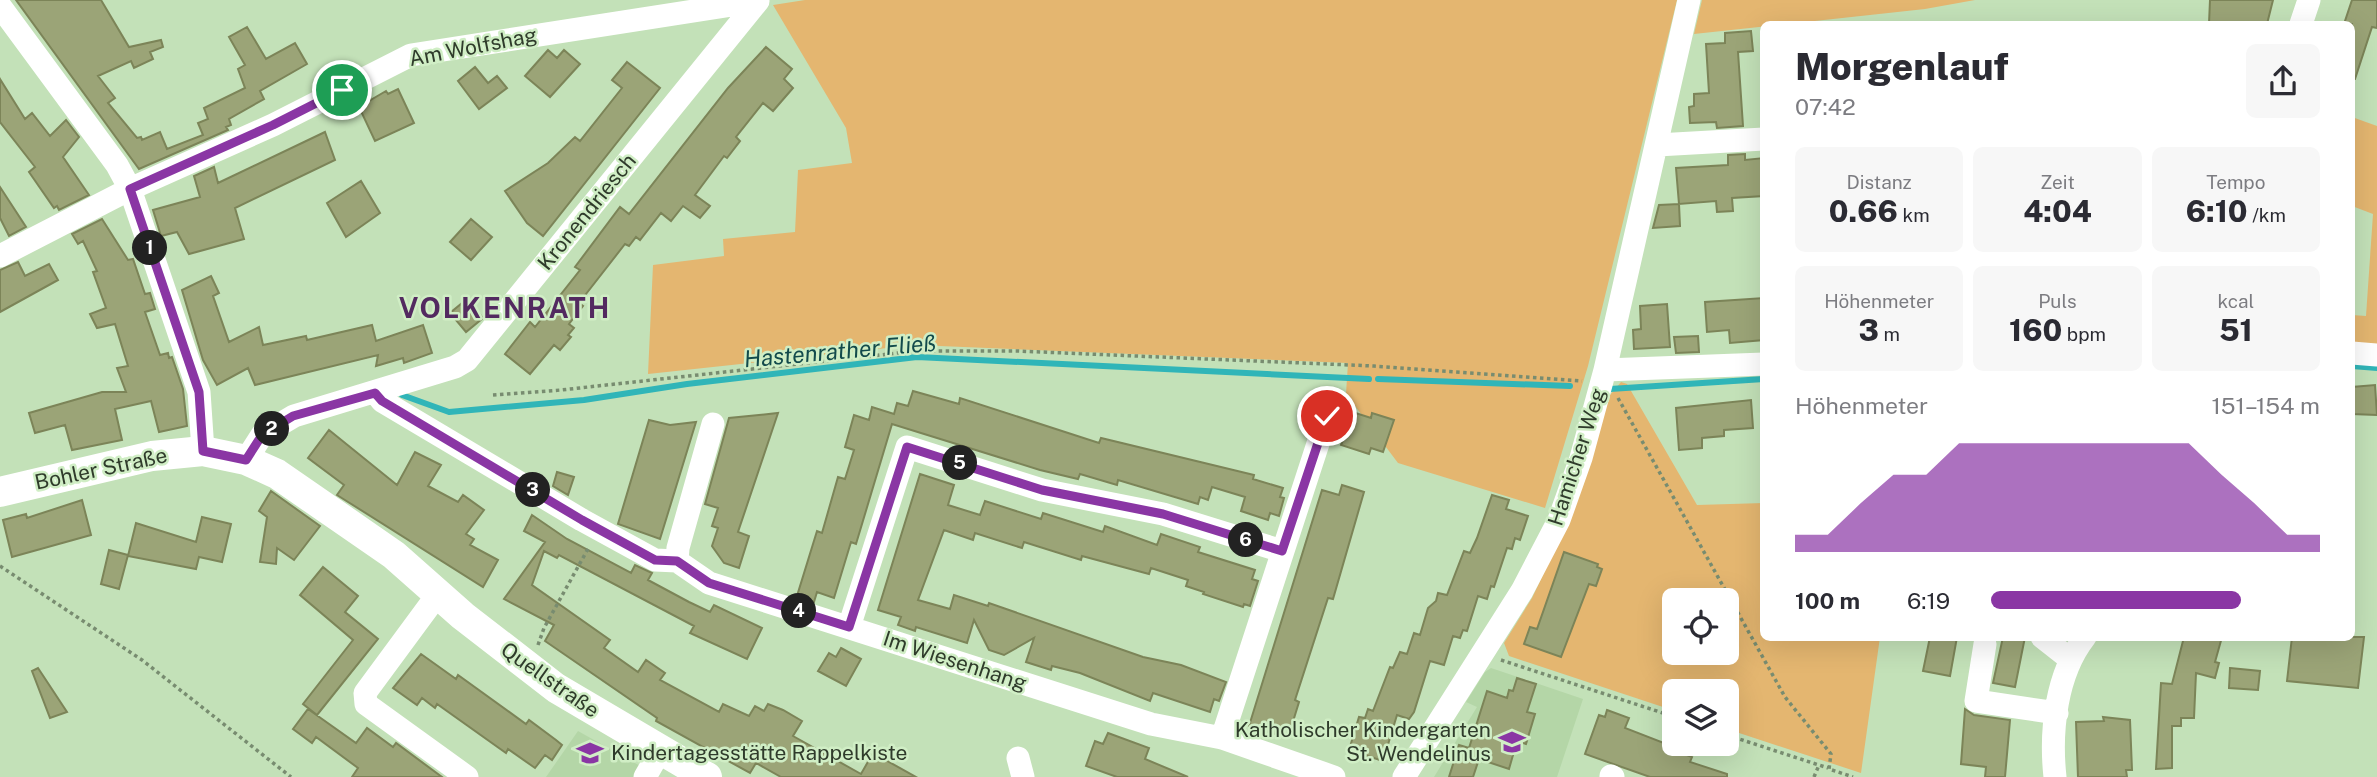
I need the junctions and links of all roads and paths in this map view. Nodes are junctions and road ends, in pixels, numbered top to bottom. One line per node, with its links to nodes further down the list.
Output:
1 (1689, 0): 7 (street, Hamicher Weg)
2 (2309, 0): 5 (street)
3 (758, 1): 8 (street, Am Wolfshag); 14 (street, Kronendriesch)
4 (0, 6): 8 (street)
5 (2302, 21)
6 (1760, 139): 7 (street)
7 (1657, 145): 13 (street, Hamicher Weg)
8 (130, 189): 9 (street, Am Wolfshag); 18 (street)
9 (0, 256)
10 (2355, 353): 11 (street)
11 (2377, 355)
12 (1760, 364): 13 (street)
13 (1603, 376): 15 (path); 30 (street, Hamicher Weg); 39 (path)
14 (375, 393): 19 (street, Kronendriesch); 21 (street)
15 (493, 394)
16 (1327, 416): 22 (street)
17 (713, 424): 23 (street)
18 (203, 451): 19 (main road, Quellstraße); 20 (main road, Bohler Straße)
19 (246, 460): 25 (main road, Quellstraße)
20 (0, 492)
21 (599, 530): 23 (street); 32 (path)
22 (1282, 551): 26 (street); 35 (street)
23 (677, 561): 26 (street, Im Wiesenhang)
24 (0, 566): 40 (path)
25 (438, 594): 32 (main road, Quellstraße); 41 (street)
26 (849, 627): 35 (street, Im Wiesenhang)
27 (2047, 641): 31 (street)
28 (2082, 641): 31 (street)
29 (1985, 643): 34 (street)
30 (1482, 653): 33 (path); 45 (street, Hamicher Weg)
31 (2070, 659): 34 (street)
32 (531, 670): 37 (main road, Quellstraße)
33 (1662, 713)
34 (2057, 713): 48 (street)
35 (1222, 738): 44 (street, Im Wiesenhang)
36 (1739, 739): 38 (path)
37 (660, 751): 42 (street); 43 (main road, Quellstraße)
38 (1819, 765): 39 (path); 46 (path)
39 (1829, 769): 47 (path)
40 (291, 777)
41 (467, 777)
42 (645, 777)
43 (707, 777)
44 (1334, 777)
45 (1404, 777)
46 (1814, 777)
47 (1853, 777)
48 (2055, 777)

